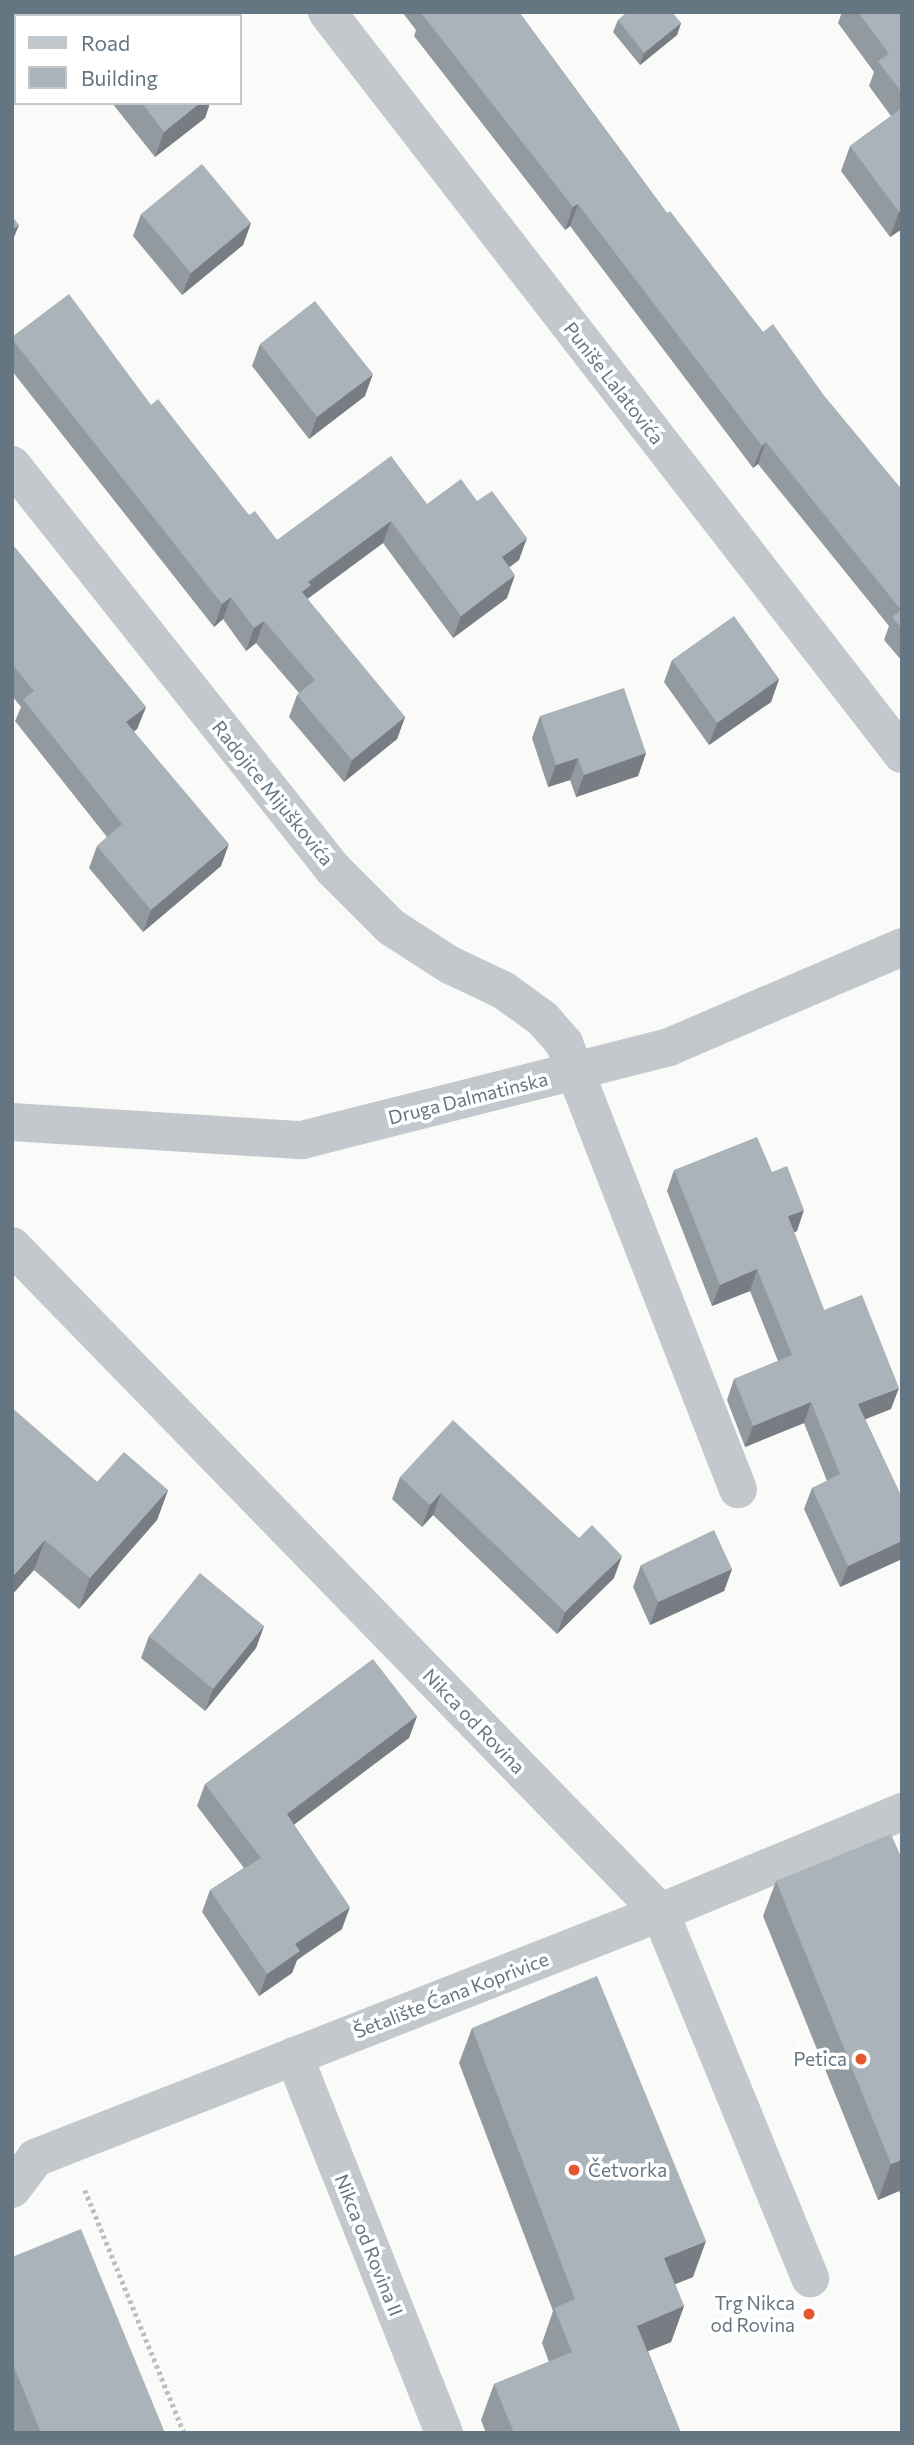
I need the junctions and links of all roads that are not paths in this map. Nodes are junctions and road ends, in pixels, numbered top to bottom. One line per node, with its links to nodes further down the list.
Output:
1 (327, 12): 3 (street, Puniše Lalatovića)
2 (12, 465): 5 (street, Radojice Mijuškovića)
3 (902, 754)
4 (902, 947): 5 (street, Druga Dalmatinska)
5 (578, 1070): 6 (street, Druga Dalmatinska); 8 (street, Radojice Mijuškovića)
6 (12, 1122)
7 (12, 1246): 10 (street, Nikca od Rovina)
8 (738, 1489)
9 (902, 1812): 10 (street, Šetalište Ćana Koprivice)
10 (660, 1912): 11 (street, Šetalište Ćana Koprivice); 13 (street, Nikca od Rovina)
11 (294, 2056): 12 (street, Šetalište Ćana Koprivice); 14 (street, Nikca od Rovina II)
12 (12, 2189)
13 (810, 2278)
14 (444, 2433)

